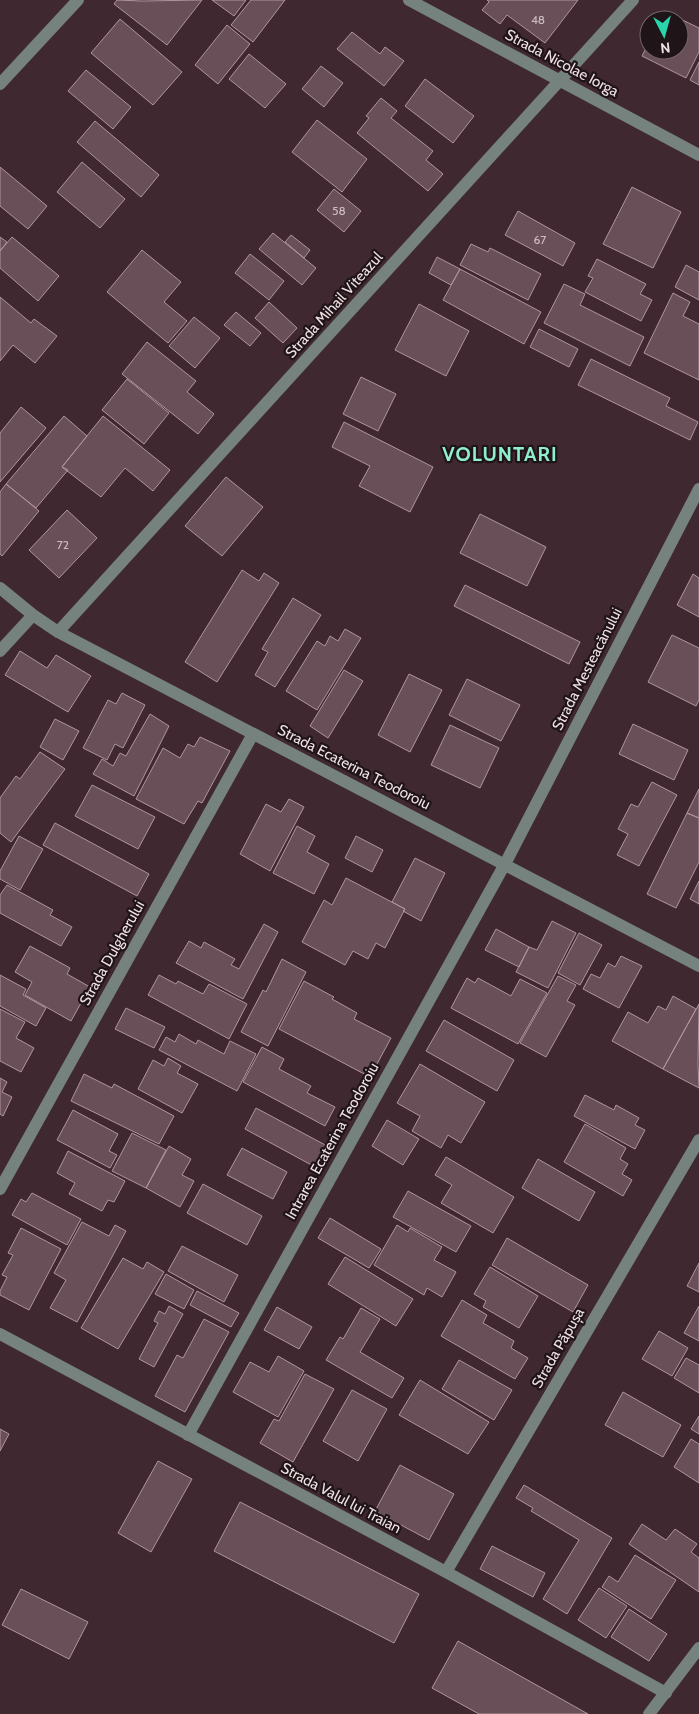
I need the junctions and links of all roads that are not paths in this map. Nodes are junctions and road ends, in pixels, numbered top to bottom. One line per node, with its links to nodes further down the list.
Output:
1 (78, 0): 5 (street)
2 (409, 0): 4 (street, Strada Nicolae Iorga)
3 (633, 0): 4 (street, Strada Mihail Viteazul)
4 (560, 81): 6 (street, Strada Nicolae Iorga); 10 (street, Strada Mihail Viteazul)
5 (0, 84)
6 (699, 155)
7 (699, 490): 13 (street, Strada Mesteacănului)
8 (0, 588): 9 (street, Strada Ecaterina Teodoroiu)
9 (33, 615): 10 (street, Strada Ecaterina Teodoroiu); 11 (street)
10 (58, 632): 12 (street, Strada Ecaterina Teodoroiu)
11 (0, 651)
12 (253, 734): 13 (street, Strada Ecaterina Teodoroiu); 16 (street, Strada Dulgherului)
13 (505, 864): 14 (street, Strada Ecaterina Teodoroiu); 18 (street, Intrarea Ecaterina Teodoroiu)
14 (699, 966)
15 (699, 1140): 19 (street, Strada Păpușa)
16 (0, 1189)
17 (0, 1334): 18 (street, Strada Valul lui Traian)
18 (188, 1435): 19 (street, Strada Valul lui Traian)
19 (446, 1572): 21 (street, Strada Valul lui Traian)
20 (699, 1648): 21 (street)
21 (666, 1692): 22 (street)
22 (649, 1714)

